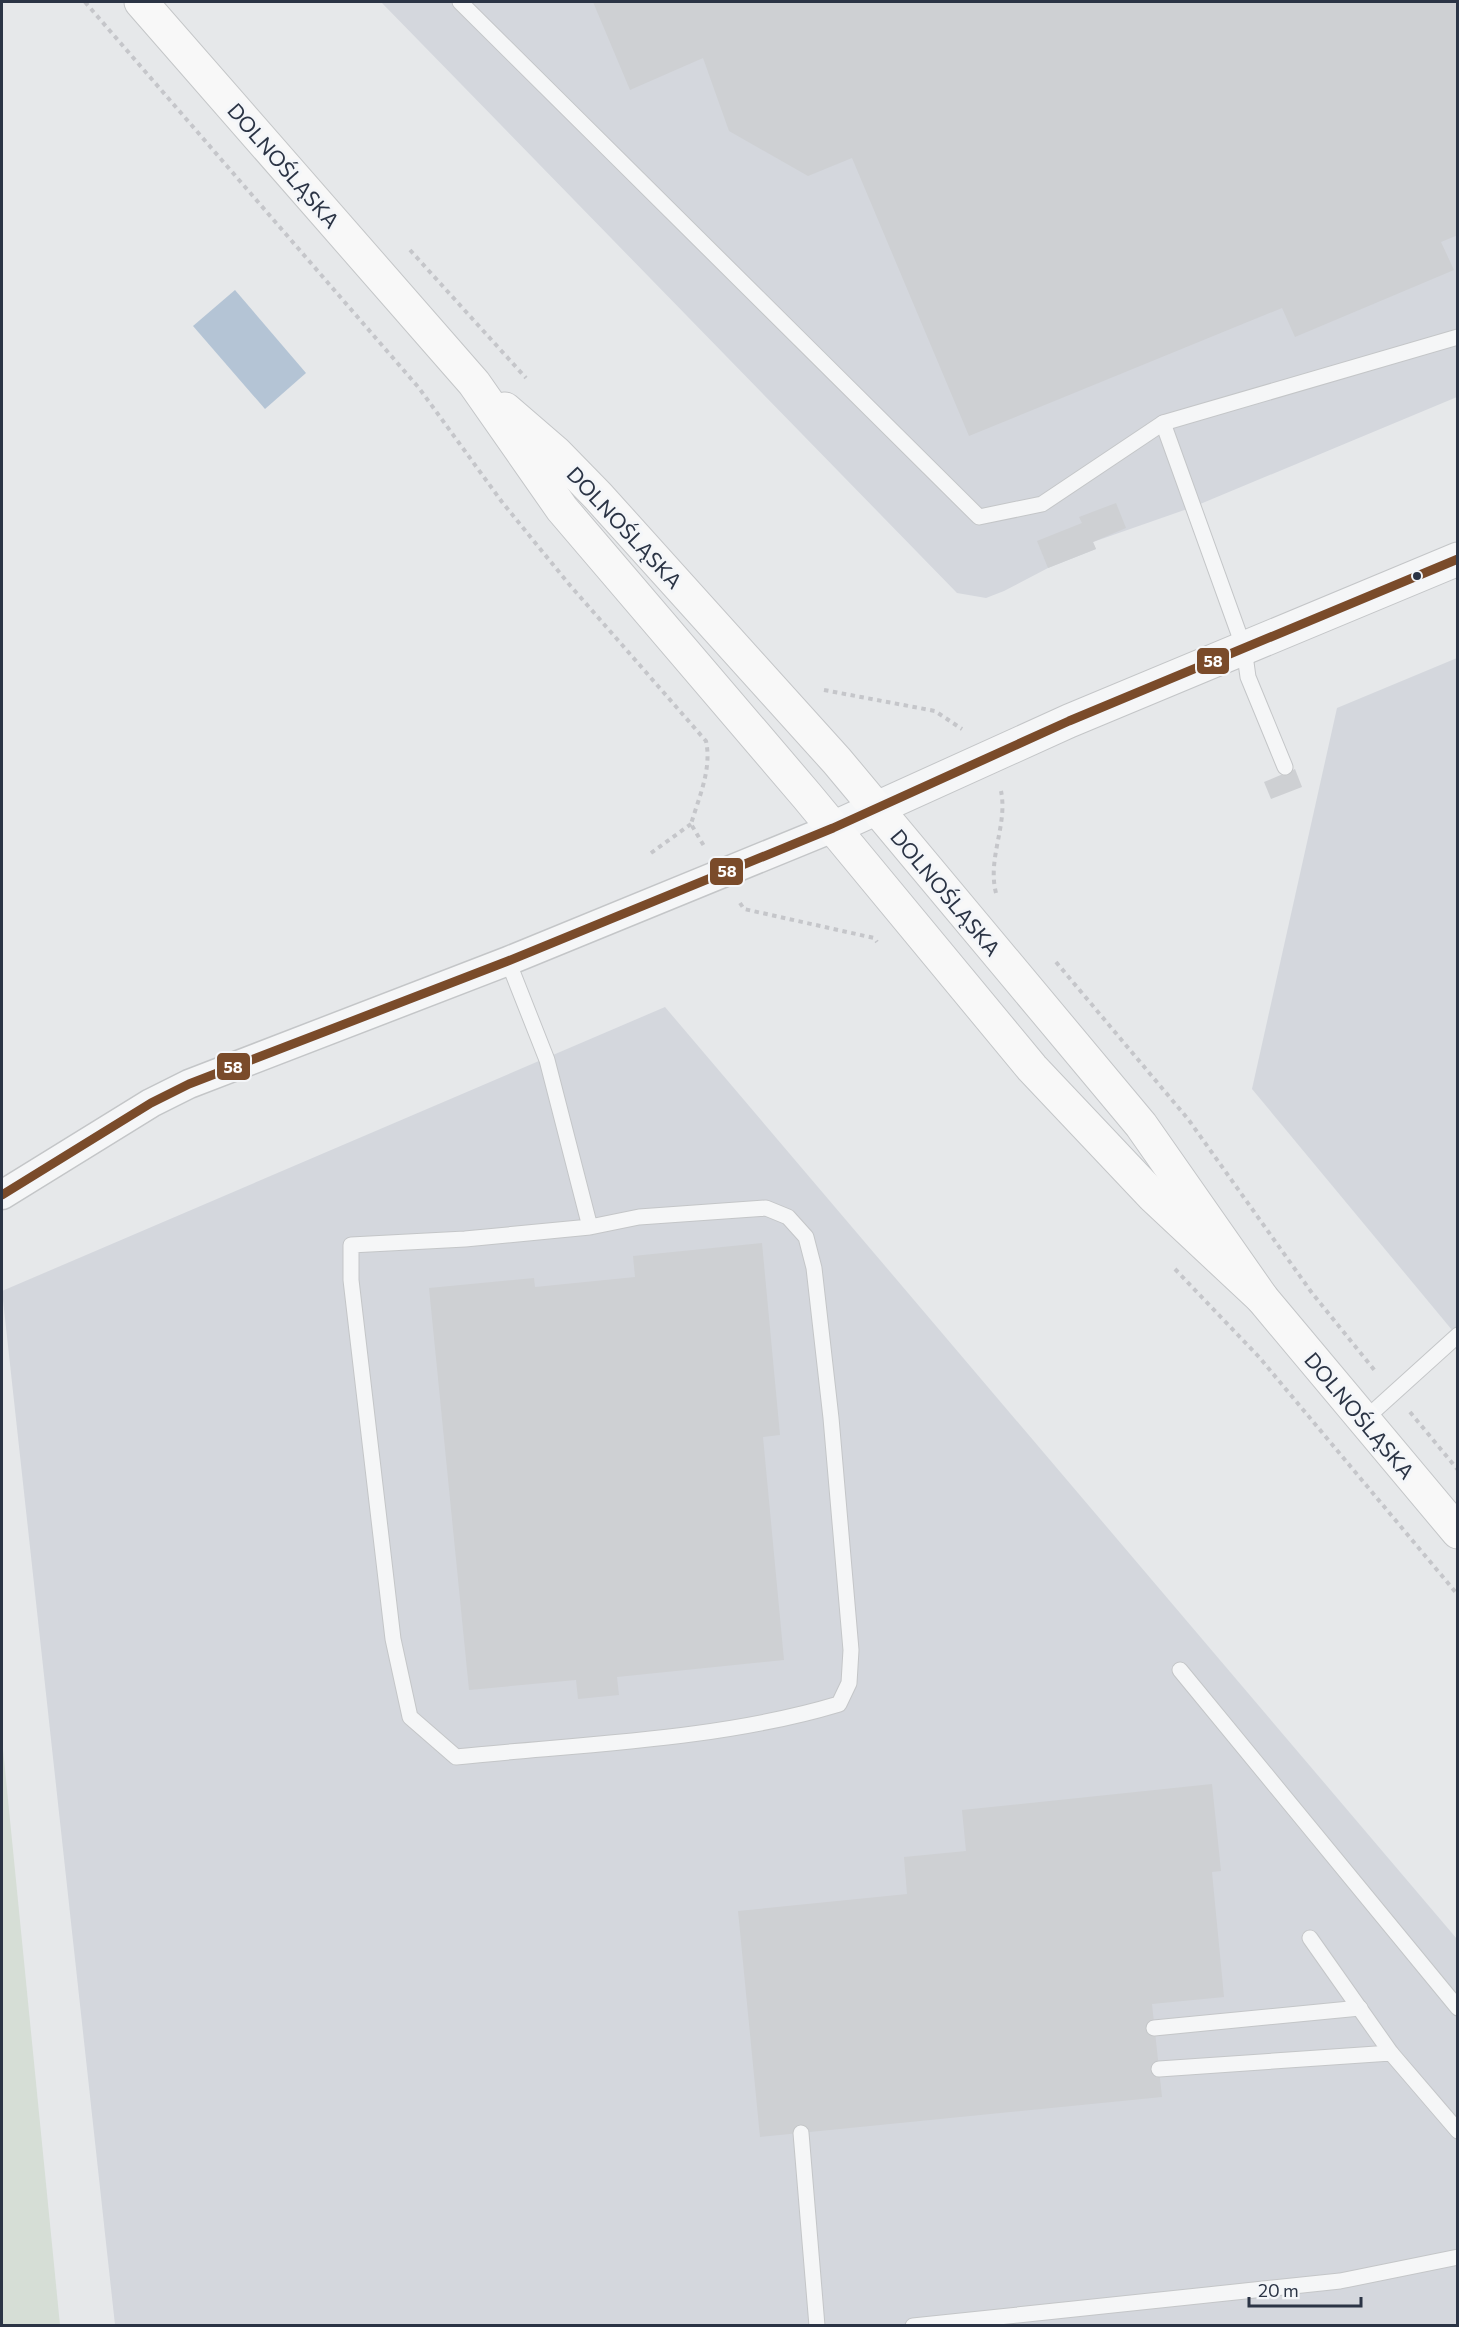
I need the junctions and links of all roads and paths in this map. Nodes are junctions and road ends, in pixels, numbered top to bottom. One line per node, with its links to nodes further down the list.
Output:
1 (85, 2): 15 (path)
2 (141, 2): 7 (main road, DOLNOŚLĄSKA)
3 (460, 2): 8 (lane)
4 (407, 248): 6 (path)
5 (1458, 337): 8 (lane)
6 (528, 379)
7 (474, 383): 14 (main road, DOLNOŚLĄSKA); 16 (main road, DOLNOŚLĄSKA)
8 (1163, 423): 10 (lane)
9 (1458, 559): 10 (street)
10 (1244, 648): 12 (street); 13 (lane)
11 (821, 689): 12 (path)
12 (983, 760): 14 (street); 19 (path)
13 (1285, 767)
14 (876, 808): 16 (street); 26 (main road, DOLNOŚLĄSKA)
15 (691, 824): 17 (path); 18 (path)
16 (833, 828): 18 (street); 26 (main road, DOLNOŚLĄSKA)
17 (651, 853)
18 (720, 873): 20 (path); 22 (street)
19 (1001, 900)
20 (882, 947)
21 (1053, 960): 28 (path)
22 (508, 961): 23 (street); 24 (lane)
23 (2, 1195)
24 (590, 1227): 24 (lane)
25 (1171, 1265): 32 (path)
26 (1263, 1298): 29 (main road, DOLNOŚLĄSKA)
27 (1458, 1335): 28 (lane)
28 (1394, 1393): 29 (lane); 30 (path)
29 (1364, 1420): 31 (main road, DOLNOŚLĄSKA)
30 (1458, 1470)
31 (1458, 1532)
32 (1458, 1595)
33 (1180, 1670): 35 (lane)
34 (1310, 1938): 36 (lane)
35 (1458, 2007)
36 (1360, 2008): 37 (lane); 38 (lane)
37 (1154, 2028)
38 (1391, 2053): 39 (lane); 40 (lane)
39 (1159, 2069)
40 (1458, 2132)
41 (801, 2133): 43 (lane)
42 (1458, 2257): 44 (lane)
43 (817, 2325)
44 (913, 2325)

